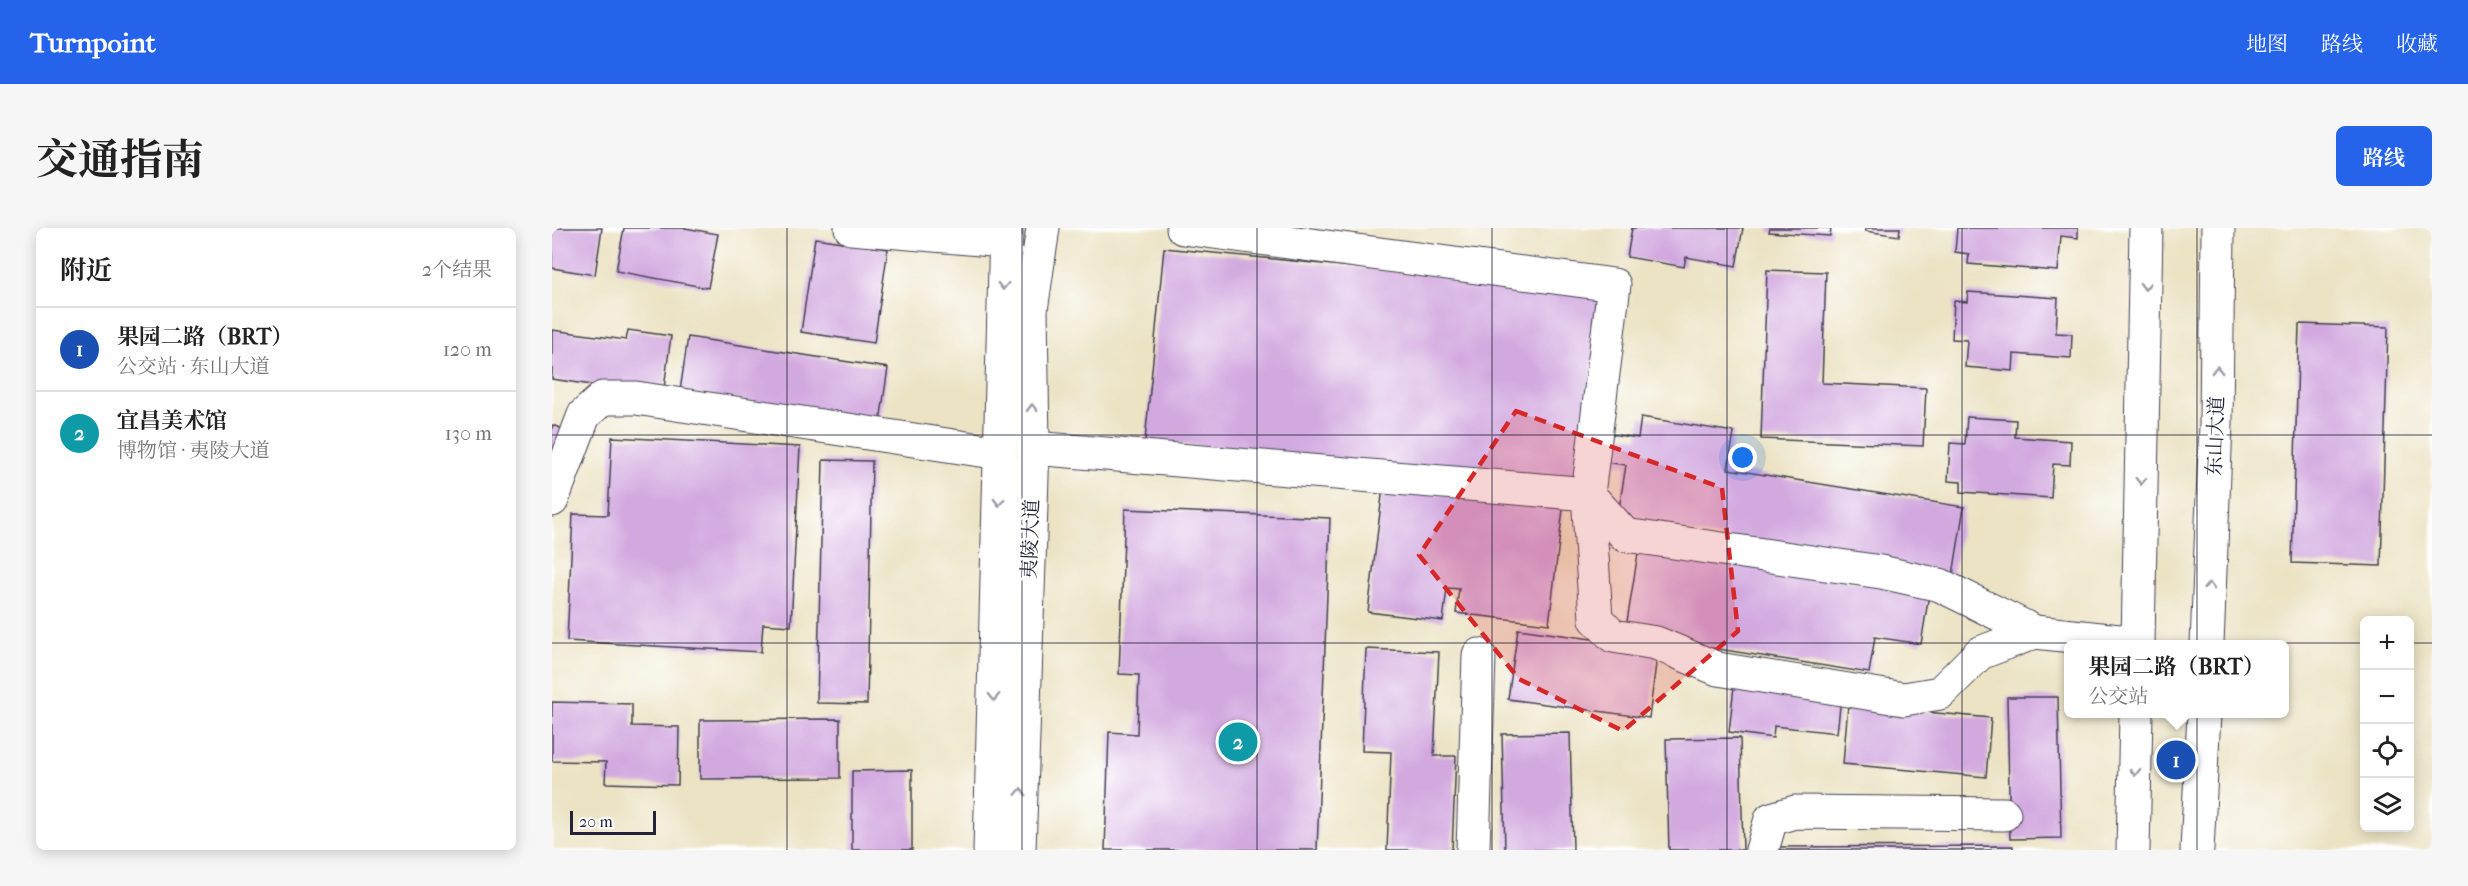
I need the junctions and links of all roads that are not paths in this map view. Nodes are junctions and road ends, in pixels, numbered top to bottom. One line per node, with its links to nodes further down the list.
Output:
1 (850, 228): 6 (street)
2 (1043, 228): 7 (street, 夷陵大道, one-way to 2)
3 (1183, 228): 9 (street)
4 (2146, 228): 13 (street, one-way to 13)
5 (2218, 228): 14 (street, 东山大道, one-way to 5)
6 (1005, 234): 8 (street, 夷陵大道, one-way to 8)
7 (1033, 448): 9 (street); 20 (street, 夷陵大道, one-way to 7)
8 (1000, 453): 10 (street); 19 (street, 夷陵大道, one-way to 19)
9 (1588, 494): 11 (street); 11 (street)
10 (552, 500)
11 (2035, 632): 12 (street)
12 (2104, 640)
13 (2138, 640)
14 (2207, 640)
15 (1479, 655): 21 (street)
16 (2136, 718): 23 (street, one-way to 23)
17 (2204, 718): 24 (street)
18 (2004, 814): 22 (street)
19 (990, 850)
20 (1019, 850)
21 (1473, 850)
22 (1762, 850)
23 (2133, 850)
24 (2198, 850)

